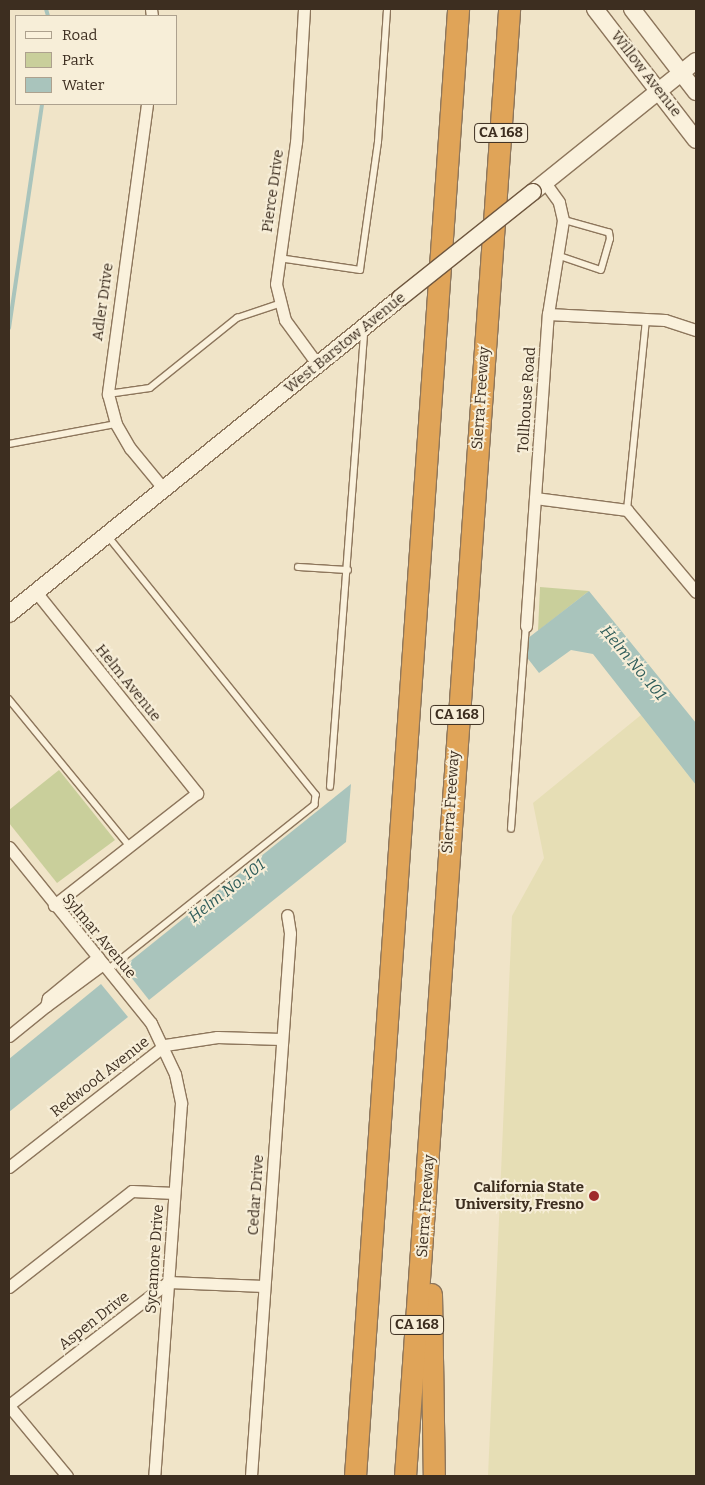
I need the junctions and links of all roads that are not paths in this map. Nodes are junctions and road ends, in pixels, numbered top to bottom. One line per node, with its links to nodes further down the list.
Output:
1 (304, 9): 16 (street, Pierce Drive)
2 (387, 9): 16 (lane)
3 (458, 9): 57 (highway, CA 168)
4 (509, 9): 48 (highway, Sierra Freeway / CA 168)
5 (595, 9): 9 (main road, Willow Avenue)
6 (632, 9): 8 (main road, Willow Avenue)
7 (696, 62): 8 (main road, West Barstow Avenue)
8 (682, 73): 9 (main road, West Barstow Avenue); 10 (main road, Willow Avenue)
9 (659, 91): 12 (main road, Willow Avenue); 13 (main road, West Barstow Avenue)
10 (696, 92)
11 (147, 105): 23 (street, Adler Drive)
12 (696, 140)
13 (539, 188): 14 (street); 20 (main road, West Barstow Avenue, bridge)
14 (563, 220): 15 (street, Tollhouse Road); 15 (lane)
15 (556, 254): 18 (street, Tollhouse Road)
16 (279, 258): 17 (street, Pierce Drive)
17 (279, 304): 22 (street, Pierce Drive); 23 (lane)
18 (548, 314): 19 (street); 27 (street, Tollhouse Road)
19 (646, 318): 21 (street); 28 (lane)
20 (364, 328): 22 (main road, West Barstow Avenue); 31 (lane)
21 (696, 330)
22 (318, 365): 26 (main road, West Barstow Avenue)
23 (108, 394): 24 (street, Adler Drive)
24 (116, 424): 25 (lane); 26 (street, Adler Drive)
25 (9, 444)
26 (163, 488): 29 (main road, West Barstow Avenue)
27 (535, 498): 28 (street); 35 (street, Tollhouse Road)
28 (627, 510): 33 (street)
29 (107, 534): 32 (main road, West Barstow Avenue); 43 (lane)
30 (298, 567): 31 (lane)
31 (348, 570): 37 (lane)
32 (36, 592): 34 (main road, West Barstow Avenue); 39 (street, Helm Avenue)
33 (696, 592)
34 (9, 614)
35 (526, 626): 38 (lane)
36 (9, 699): 39 (lane)
37 (330, 787)
38 (511, 829)
39 (129, 846): 41 (street)
40 (9, 847): 41 (street, Sylmar Avenue)
41 (54, 905): 43 (street, Sylmar Avenue)
42 (287, 915): 45 (street, Cedar Drive)
43 (103, 964): 44 (street); 46 (street, Sylmar Avenue)
44 (9, 1036)
45 (281, 1039): 46 (street, Redwood Avenue); 51 (street, Cedar Drive)
46 (164, 1045): 47 (street, Redwood Avenue); 49 (street, Sycamore Drive)
47 (9, 1167)
48 (429, 1174): 58 (highway, Sierra Freeway / CA 168); 59 (highway)
49 (174, 1193): 50 (street, Sycamore Drive); 52 (street)
50 (168, 1282): 51 (street); 53 (street, Aspen Drive); 55 (street, Sycamore Drive)
51 (264, 1286): 56 (street, Cedar Drive)
52 (9, 1287)
53 (9, 1406): 54 (street)
54 (67, 1476)
55 (154, 1476)
56 (251, 1476)
57 (355, 1476)
58 (405, 1476)
59 (434, 1476)

